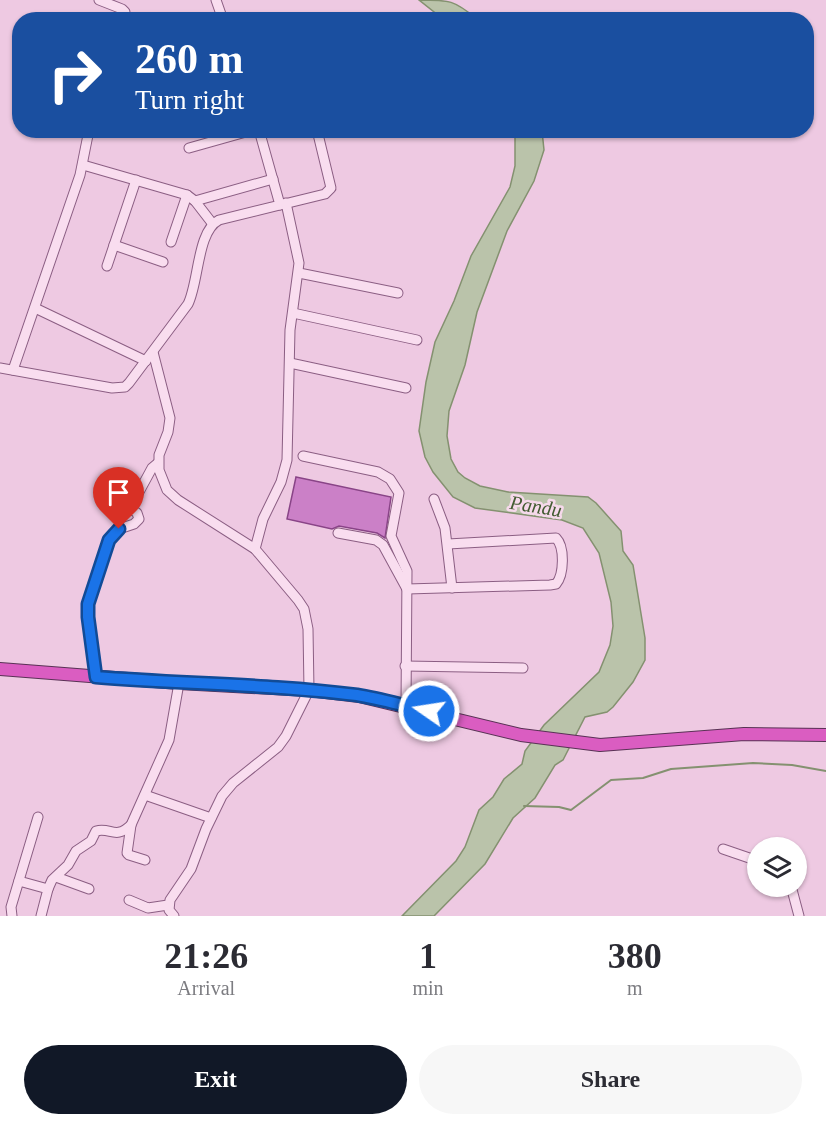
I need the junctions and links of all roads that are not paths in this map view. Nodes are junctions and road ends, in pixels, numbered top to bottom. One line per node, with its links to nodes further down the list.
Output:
1 (99, 0): 2 (street)
2 (125, 12)
3 (88, 138): 8 (street)
4 (225, 138): 7 (street)
5 (261, 138): 9 (street)
6 (319, 138): 12 (street)
7 (189, 148)
8 (83, 165): 10 (street); 20 (street)
9 (273, 179): 11 (street); 12 (street)
10 (136, 180): 11 (street); 15 (street)
11 (191, 198): 13 (street); 14 (street)
12 (283, 204): 13 (street); 18 (street)
13 (212, 223): 23 (street)
14 (171, 242)
15 (114, 245): 16 (street); 17 (street)
16 (163, 262)
17 (107, 266)
18 (299, 273): 19 (street); 21 (street)
19 (398, 293)
20 (34, 308): 24 (street); 27 (street)
21 (292, 313): 22 (street); 25 (street)
22 (417, 340)
23 (153, 352): 24 (street); 30 (street)
24 (146, 360): 27 (street)
25 (290, 363): 28 (street); 34 (street)
26 (0, 368): 27 (street)
27 (13, 370)
28 (406, 388)
29 (303, 456): 36 (street)
30 (158, 463): 34 (street); 40 (street)
31 (434, 499): 33 (street)
32 (338, 533): 36 (street)
33 (448, 544): 35 (street); 35 (street)
34 (255, 549): 42 (street)
35 (452, 588): 36 (street)
36 (407, 589): 37 (street)
37 (405, 666): 38 (street); 43 (street)
38 (522, 668)
39 (0, 669): 40 (highway)
40 (96, 677): 41 (highway)
41 (179, 683): 42 (highway); 45 (street)
42 (309, 690): 43 (highway); 47 (street)
43 (406, 706): 44 (highway)
44 (826, 735)
45 (145, 795): 47 (street); 48 (street)
46 (38, 817): 53 (street)
47 (211, 818): 58 (street)
48 (131, 825): 51 (street); 52 (street)
49 (723, 849): 50 (street)
50 (747, 857)
51 (145, 860)
52 (56, 877): 54 (street); 55 (street)
53 (19, 881): 54 (street); 59 (street)
54 (48, 889): 60 (street)
55 (89, 889)
56 (794, 897): 62 (street)
57 (129, 900): 58 (street)
58 (168, 905): 61 (street)
59 (12, 916)
60 (41, 916)
61 (174, 916)
62 (799, 916)

